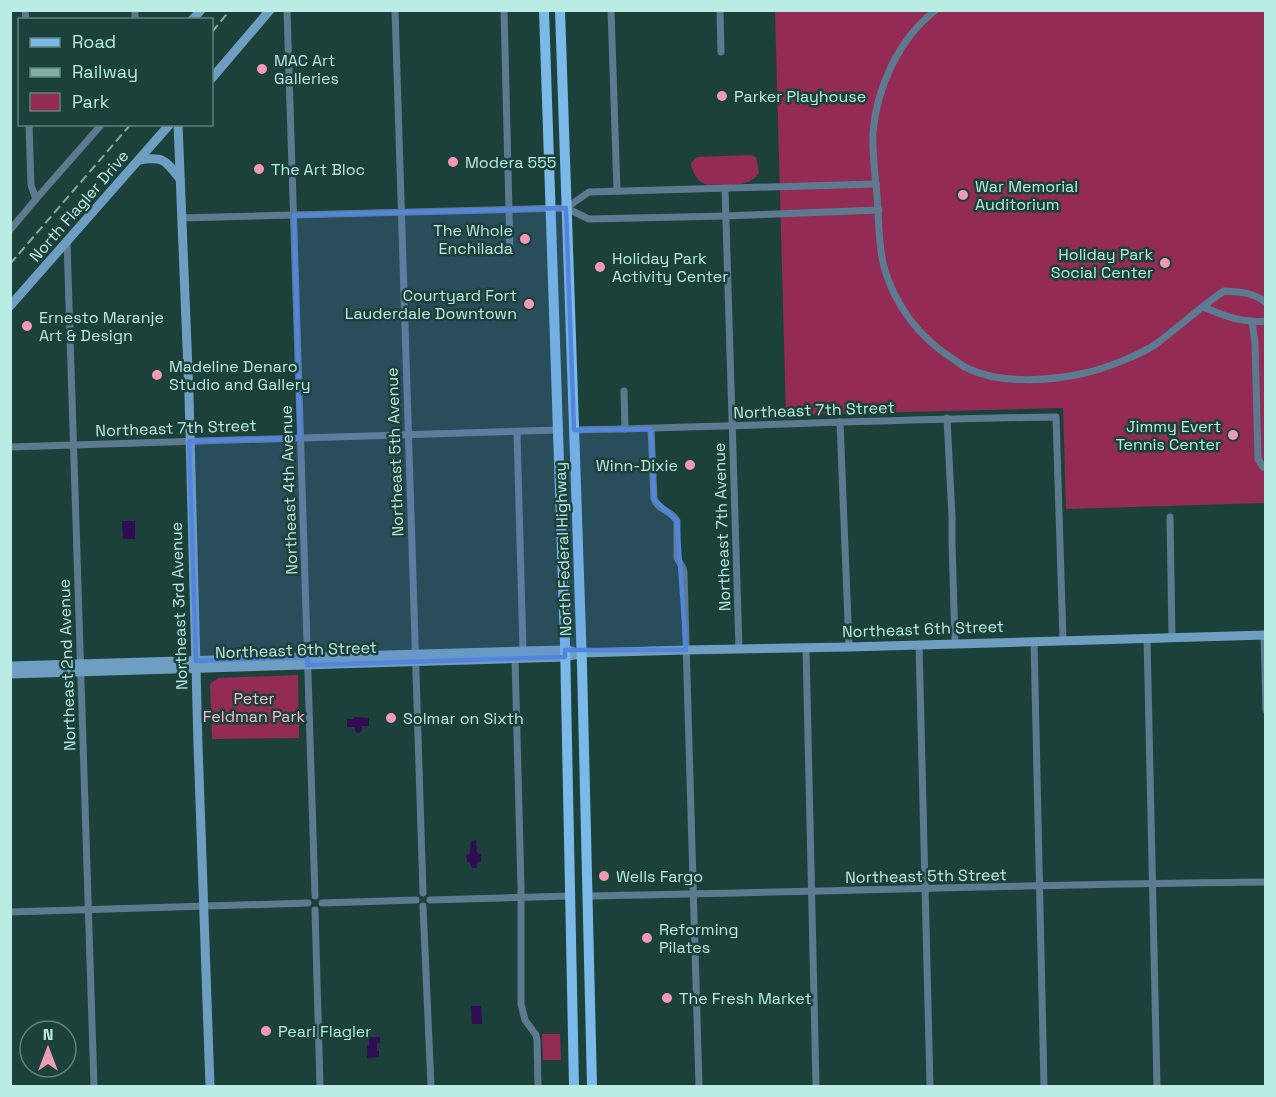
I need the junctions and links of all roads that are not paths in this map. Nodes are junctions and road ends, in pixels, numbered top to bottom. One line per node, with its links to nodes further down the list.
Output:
1 (270, 10): 11 (street)
2 (287, 10): 27 (street, Northeast 4th Avenue)
3 (395, 10): 26 (street, Northeast 5th Avenue)
4 (504, 10): 24 (street)
5 (544, 10): 22 (main road, North Federal Highway)
6 (560, 10): 23 (main road, North Federal Highway)
7 (611, 10): 20 (street)
8 (720, 10): 10 (street)
9 (936, 10): 18 (street)
10 (721, 52)
11 (213, 77)
12 (29, 126): 21 (street)
13 (100, 126): 21 (street)
14 (168, 126): 16 (street, North Flagler Drive)
15 (178, 126): 17 (street, Northeast 3rd Avenue)
16 (139, 160): 17 (street); 31 (street, North Flagler Drive)
17 (180, 179): 29 (street, Northeast 3rd Avenue)
18 (876, 184): 19 (street); 25 (street)
19 (725, 189): 20 (street); 28 (street, Northeast 7th Avenue)
20 (617, 191): 23 (street)
21 (36, 199): 30 (street)
22 (550, 208): 23 (street); 24 (street); 41 (main road, North Federal Highway)
23 (566, 208): 28 (street); 48 (main road, North Federal Highway)
24 (508, 209): 26 (street); 32 (street)
25 (879, 210): 28 (street); 36 (street)
26 (401, 212): 27 (street); 50 (street, Northeast 5th Avenue)
27 (294, 215): 29 (street); 51 (street, Northeast 4th Avenue)
28 (726, 216): 44 (street, Northeast 7th Avenue)
29 (181, 218): 52 (street, Northeast 3rd Avenue)
30 (12, 226)
31 (67, 242): 35 (street, North Flagler Drive); 53 (street, Northeast 2nd Avenue)
32 (510, 251)
33 (1216, 296): 34 (street); 36 (street); 37 (street)
34 (1266, 303)
35 (10, 306)
36 (1203, 307): 37 (street)
37 (1219, 313): 39 (street)
38 (1266, 321): 39 (street)
39 (1252, 322): 56 (street)
40 (624, 391): 45 (street)
41 (556, 402): 47 (main road, North Federal Highway); 48 (main road)
42 (947, 418): 43 (street, Northeast 7th Street); 61 (street, Northeast 7th Street); 63 (street)
43 (840, 422): 44 (street, Northeast 7th Street); 65 (street)
44 (733, 426): 46 (street, Northeast 7th Street); 67 (street, Northeast 7th Avenue)
45 (625, 429): 46 (street, Northeast 7th Street); 48 (street, Northeast 7th Street)
46 (651, 429): 68 (street)
47 (557, 430): 49 (street, Northeast 7th Street); 55 (main road); 70 (main road, North Federal Highway)
48 (574, 430): 55 (main road, North Federal Highway)
49 (517, 432): 50 (street, Northeast 7th Street); 69 (street)
50 (408, 435): 51 (street, Northeast 7th Street); 72 (street, Northeast 5th Avenue)
51 (300, 438): 52 (street, Northeast 7th Street); 74 (street, Northeast 4th Avenue)
52 (189, 441): 53 (street, Northeast 7th Street); 75 (street, Northeast 3rd Avenue)
53 (74, 445): 54 (street, Northeast 7th Street); 77 (street, Northeast 2nd Avenue)
54 (10, 447)
55 (575, 452): 71 (main road, North Federal Highway)
56 (1266, 468)
57 (1170, 517): 59 (street)
58 (1265, 635): 59 (street, Northeast 6th Street); 79 (street)
59 (1172, 637): 60 (street, Northeast 6th Street)
60 (1147, 638): 61 (street, Northeast 6th Street); 82 (street)
61 (1063, 640): 62 (street, Northeast 6th Street)
62 (1034, 641): 63 (street, Northeast 6th Street); 83 (street)
63 (955, 643): 64 (street, Northeast 6th Street)
64 (919, 645): 65 (street, Northeast 6th Street); 84 (street)
65 (849, 647): 66 (street, Northeast 6th Street)
66 (806, 648): 67 (street, Northeast 6th Street); 85 (street)
67 (739, 649): 68 (street, Northeast 6th Street)
68 (686, 650): 71 (street, Northeast 6th Street); 87 (street)
69 (523, 651): 70 (street, Northeast 6th Street); 72 (street, Northeast 6th Street)
70 (565, 653): 71 (street, Northeast 6th Street); 73 (street, Northeast 6th Street); 80 (main road, North Federal Highway)
71 (582, 653): 90 (main road, North Federal Highway)
72 (416, 658): 73 (street, Northeast 6th Street); 74 (street, Northeast 6th Street); 86 (street, Northeast 5th Avenue)
73 (515, 659): 91 (street)
74 (308, 661): 75 (street, Northeast 6th Street); 88 (street, Northeast 4th Avenue)
75 (196, 664): 77 (street, Northeast 6th Street); 97 (street, Northeast 3rd Avenue)
76 (10, 666): 77 (street, Northeast 6th Street)
77 (80, 668): 78 (street, Northeast 6th Street); 98 (street, Northeast 2nd Avenue)
78 (10, 674)
79 (1266, 710)
80 (569, 871): 89 (main road, North Federal Highway); 90 (main road)
81 (1266, 882): 82 (street, Northeast 5th Street)
82 (1153, 883): 83 (street, Northeast 5th Street); 113 (street)
83 (1040, 887): 84 (street, Northeast 5th Street); 112 (street)
84 (925, 889): 85 (street, Northeast 5th Street); 111 (street)
85 (811, 892): 87 (street, Northeast 5th Street); 110 (street)
86 (423, 893): 92 (street); 93 (street)
87 (694, 894): 90 (street, Northeast 5th Street); 109 (street)
88 (315, 896): 94 (street); 95 (street)
89 (570, 896): 91 (street); 101 (main road); 107 (main road, North Federal Highway)
90 (588, 896): 101 (main road, North Federal Highway)
91 (521, 897): 93 (street); 106 (street)
92 (416, 900): 95 (street); 96 (street)
93 (430, 900): 96 (street)
94 (308, 903): 97 (street); 99 (street)
95 (322, 903): 99 (street)
96 (423, 906): 105 (street)
97 (203, 907): 98 (street); 103 (street, Northeast 3rd Avenue)
98 (88, 909): 100 (street); 102 (street, Northeast 2nd Avenue)
99 (315, 910): 104 (street)
100 (10, 912)
101 (588, 917): 108 (main road, North Federal Highway)
102 (94, 1086)
103 (210, 1086)
104 (320, 1086)
105 (431, 1086)
106 (538, 1086)
107 (574, 1086)
108 (592, 1086)
109 (699, 1086)
110 (816, 1086)
111 (930, 1086)
112 (1044, 1086)
113 (1157, 1086)

